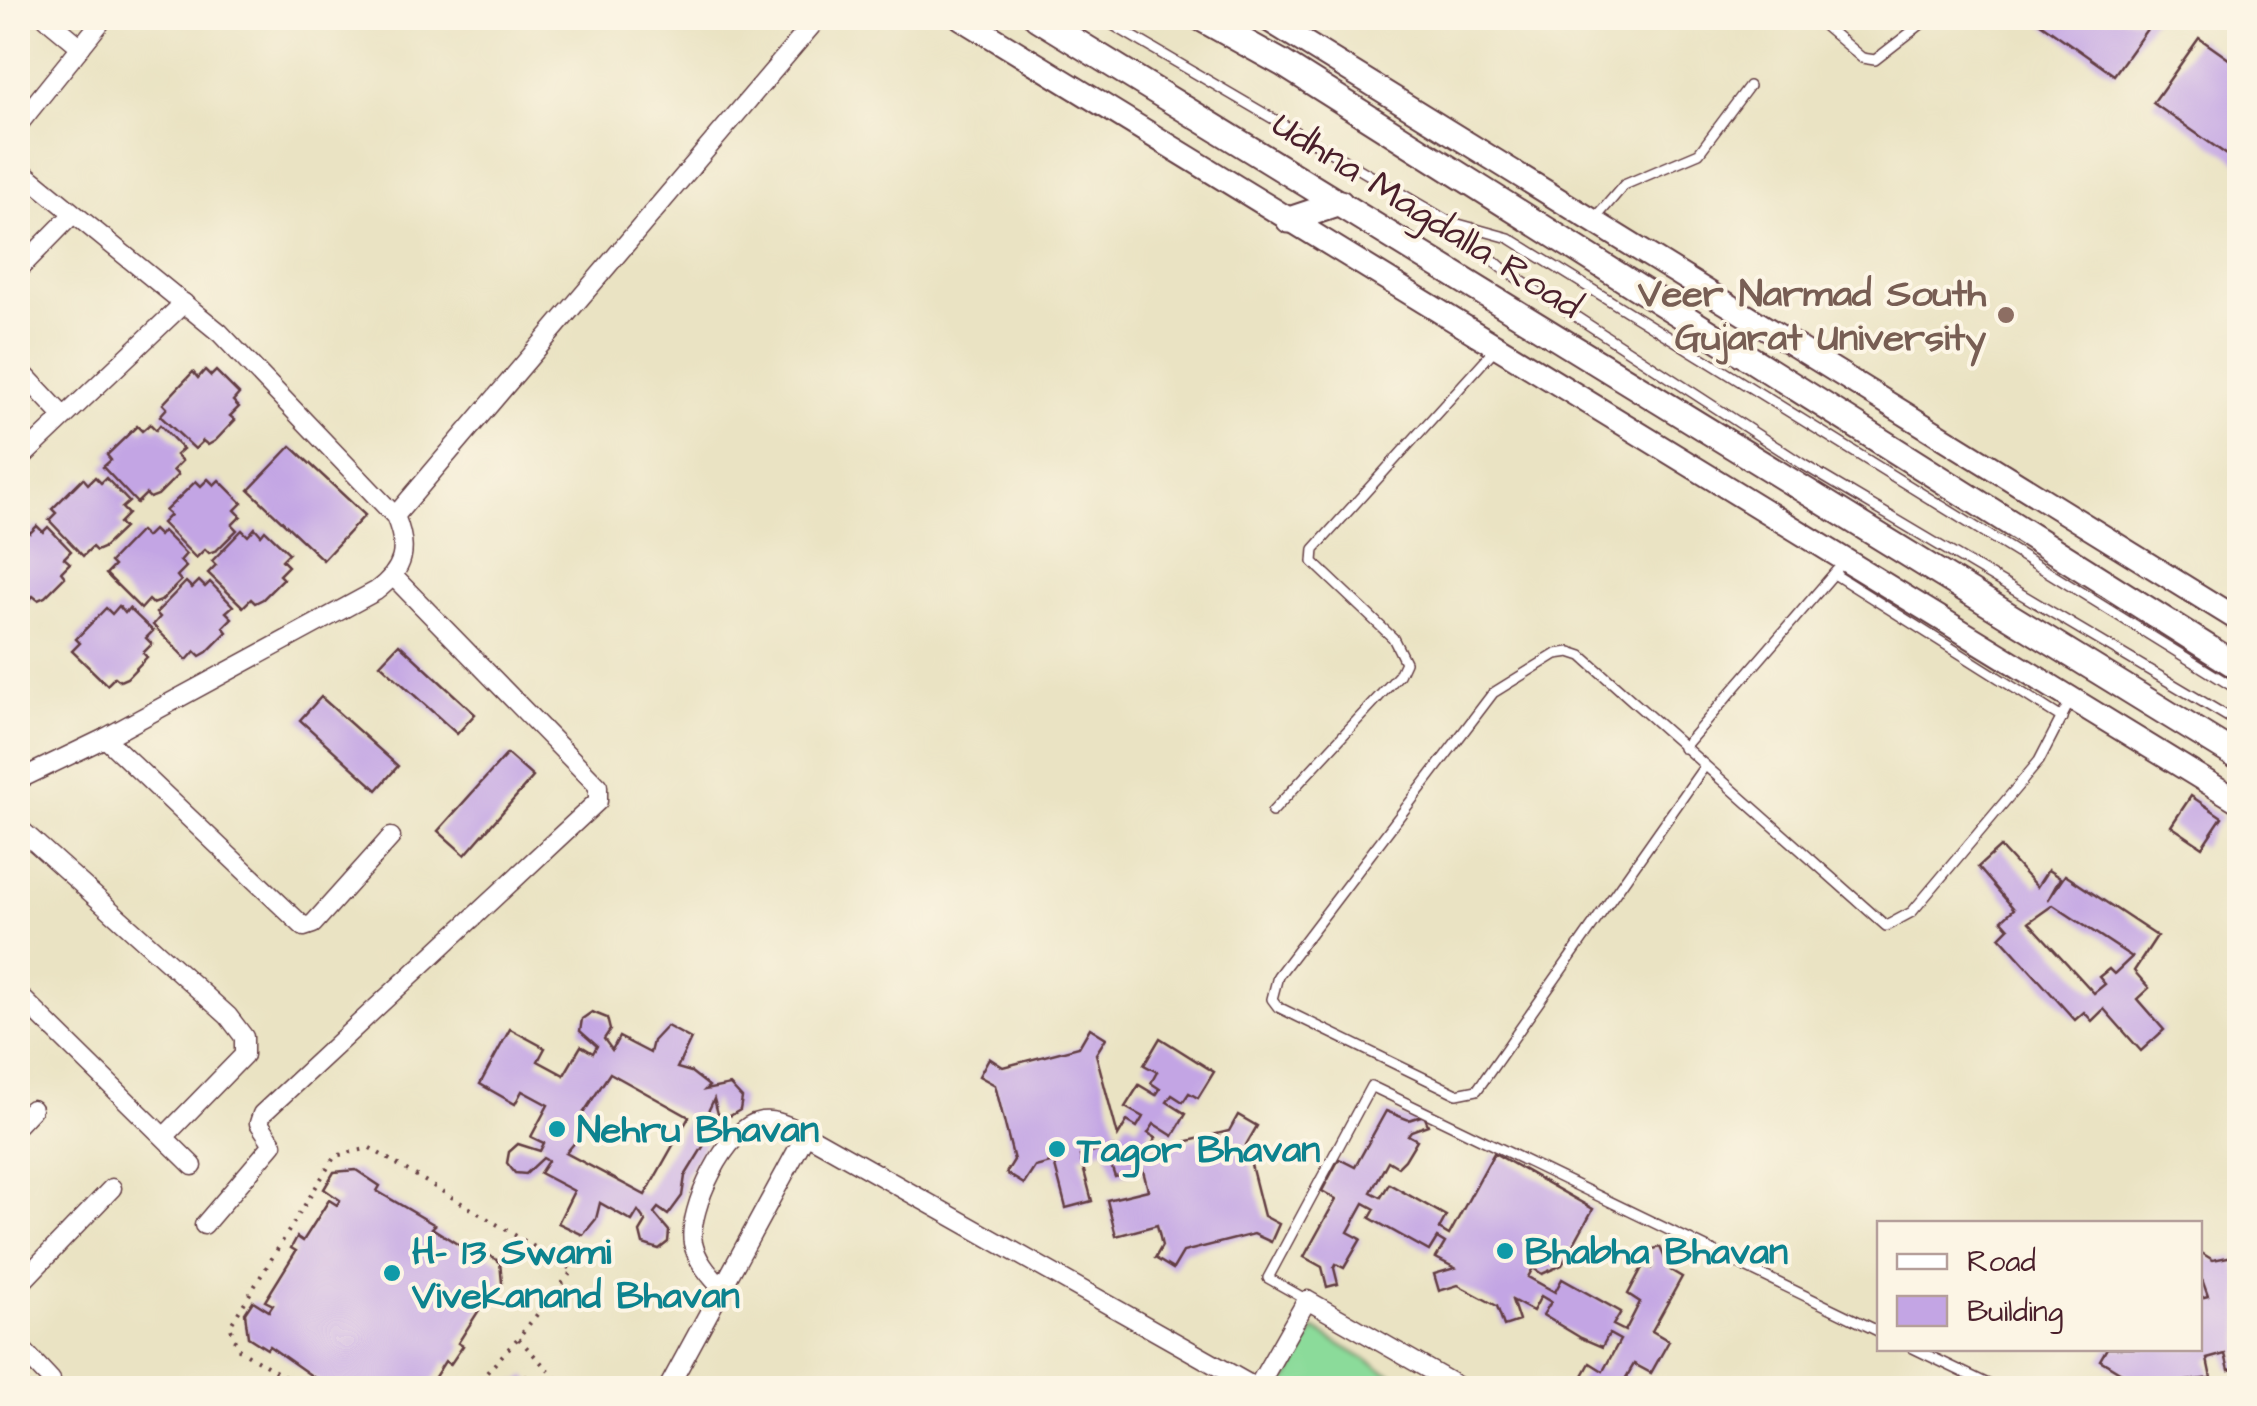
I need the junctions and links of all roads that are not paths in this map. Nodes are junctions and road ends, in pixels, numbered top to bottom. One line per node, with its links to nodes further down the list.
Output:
1 (46, 18): 11 (street)
2 (818, 18): 26 (street)
3 (962, 18): 17 (street)
4 (1036, 18): 15 (main road, Udhna Magdalla Road)
5 (1101, 18): 18 (lane)
6 (1201, 18): 30 (main road, Udhna Magdalla Road)
7 (1266, 18): 19 (street)
8 (1815, 18): 9 (lane)
9 (1929, 18)
10 (98, 20): 11 (street)
11 (81, 47): 13 (street)
12 (1749, 86): 19 (lane)
13 (18, 125)
14 (18, 168): 16 (street)
15 (1340, 203): 17 (main road); 36 (main road, Udhna Magdalla Road)
16 (73, 214): 20 (street); 21 (street)
17 (1289, 220): 22 (street)
18 (1448, 221): 31 (lane); 33 (lane)
19 (1594, 221): 29 (street)
20 (18, 270)
21 (184, 303): 24 (street); 26 (street)
22 (1497, 348): 27 (street); 40 (lane)
23 (18, 368): 24 (street)
24 (64, 417): 25 (street)
25 (18, 461)
26 (394, 516): 28 (street)
27 (1840, 567): 32 (street); 35 (lane)
28 (394, 577): 34 (street); 50 (street)
29 (2240, 621)
30 (2240, 668)
31 (2240, 692)
32 (2067, 708): 37 (lane); 39 (street)
33 (2240, 724)
34 (105, 738): 38 (street); 42 (street)
35 (1683, 748): 37 (lane); 37 (lane)
36 (2240, 758)
37 (1704, 767)
38 (18, 780)
39 (2240, 802)
40 (1272, 812)
41 (18, 828): 47 (street)
42 (391, 837)
43 (18, 994): 47 (street)
44 (32, 1108): 45 (street)
45 (18, 1124)
46 (806, 1134): 52 (street); 52 (street); 59 (street)
47 (165, 1136): 48 (street)
48 (193, 1166)
49 (112, 1188): 51 (street)
50 (204, 1225)
51 (18, 1286)
52 (722, 1289): 58 (street)
53 (1306, 1300): 54 (lane); 59 (street); 60 (street)
54 (1877, 1331)
55 (18, 1345): 57 (street)
56 (1919, 1351): 61 (lane)
57 (52, 1380)
58 (668, 1388)
59 (1257, 1388)
60 (1462, 1388)
61 (1996, 1388)

